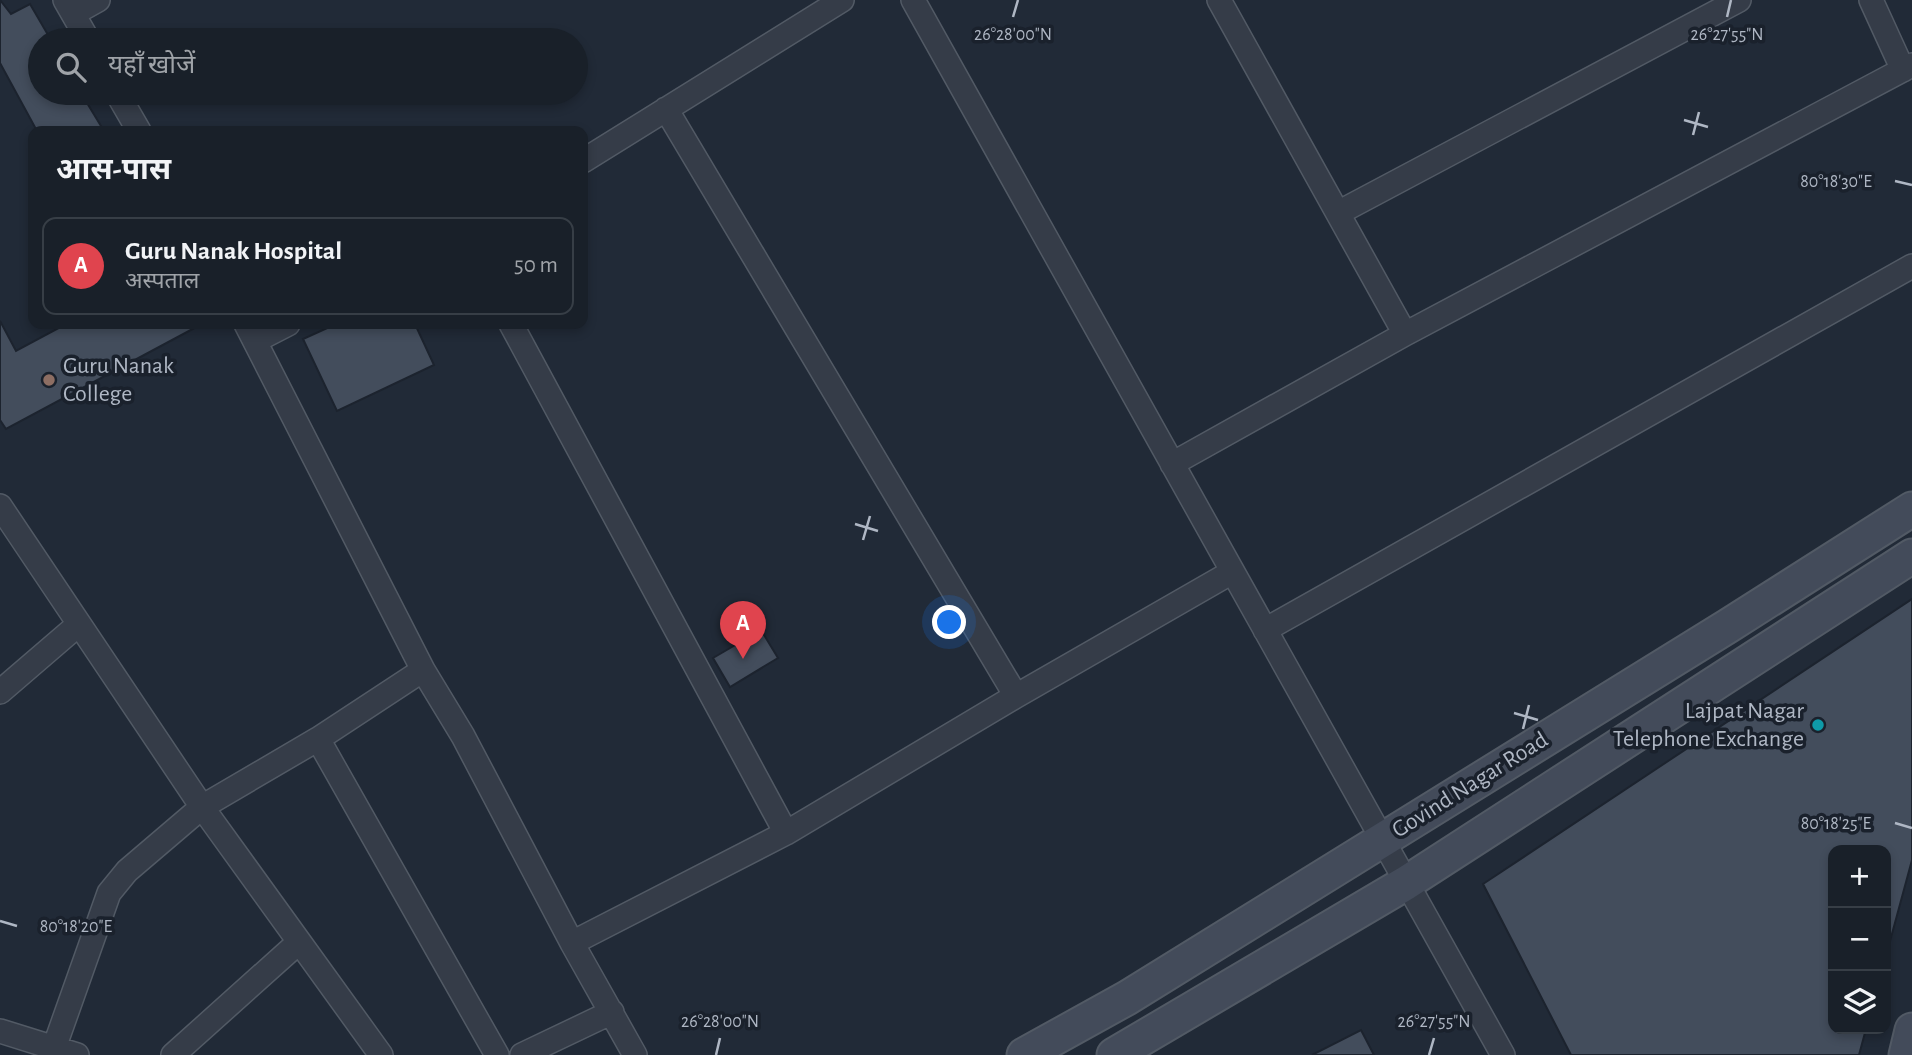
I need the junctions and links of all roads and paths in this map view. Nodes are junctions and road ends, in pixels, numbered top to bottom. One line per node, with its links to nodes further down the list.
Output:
1 (98, 0): 7 (street)
2 (842, 0): 11 (street)
3 (913, 0): 19 (street)
4 (1219, 0): 14 (street)
5 (1738, 0): 14 (street)
6 (1871, 0): 9 (street)
7 (69, 7): 8 (street)
8 (81, 28)
9 (1907, 68): 18 (street)
10 (124, 105): 12 (street)
11 (666, 109): 13 (street); 28 (street)
12 (136, 126)
13 (588, 158)
14 (1338, 213): 18 (street)
15 (1912, 266): 25 (street)
16 (514, 329): 31 (street)
17 (250, 332): 26 (street)
18 (1405, 334): 19 (street)
19 (1172, 464): 23 (street)
20 (0, 506): 24 (street)
21 (1912, 509): 32 (main road, Govind Nagar Road)
22 (1912, 556): 33 (main road, Govind Nagar Road)
23 (1233, 572): 25 (street); 28 (street)
24 (79, 624): 27 (street); 30 (street)
25 (1265, 630): 32 (street)
26 (423, 670): 29 (street); 35 (street)
27 (0, 692)
28 (1016, 696): 31 (street)
29 (318, 739): 30 (street); 43 (street)
30 (202, 807): 34 (street); 39 (street)
31 (786, 833): 35 (street)
32 (1382, 839): 33 (street); 46 (main road, Govind Nagar Road)
33 (1406, 883): 47 (main road, Govind Nagar Road); 48 (street)
34 (299, 942): 41 (street); 42 (street)
35 (572, 943): 36 (street)
36 (612, 1012): 44 (street); 45 (street)
37 (1912, 1030): 49 (main road)
38 (0, 1031): 39 (street)
39 (54, 1048): 40 (street)
40 (77, 1055)
41 (173, 1055)
42 (382, 1055)
43 (497, 1055)
44 (522, 1055)
45 (635, 1055)
46 (1024, 1055)
47 (1114, 1055)
48 (1503, 1055)
49 (1906, 1055)

